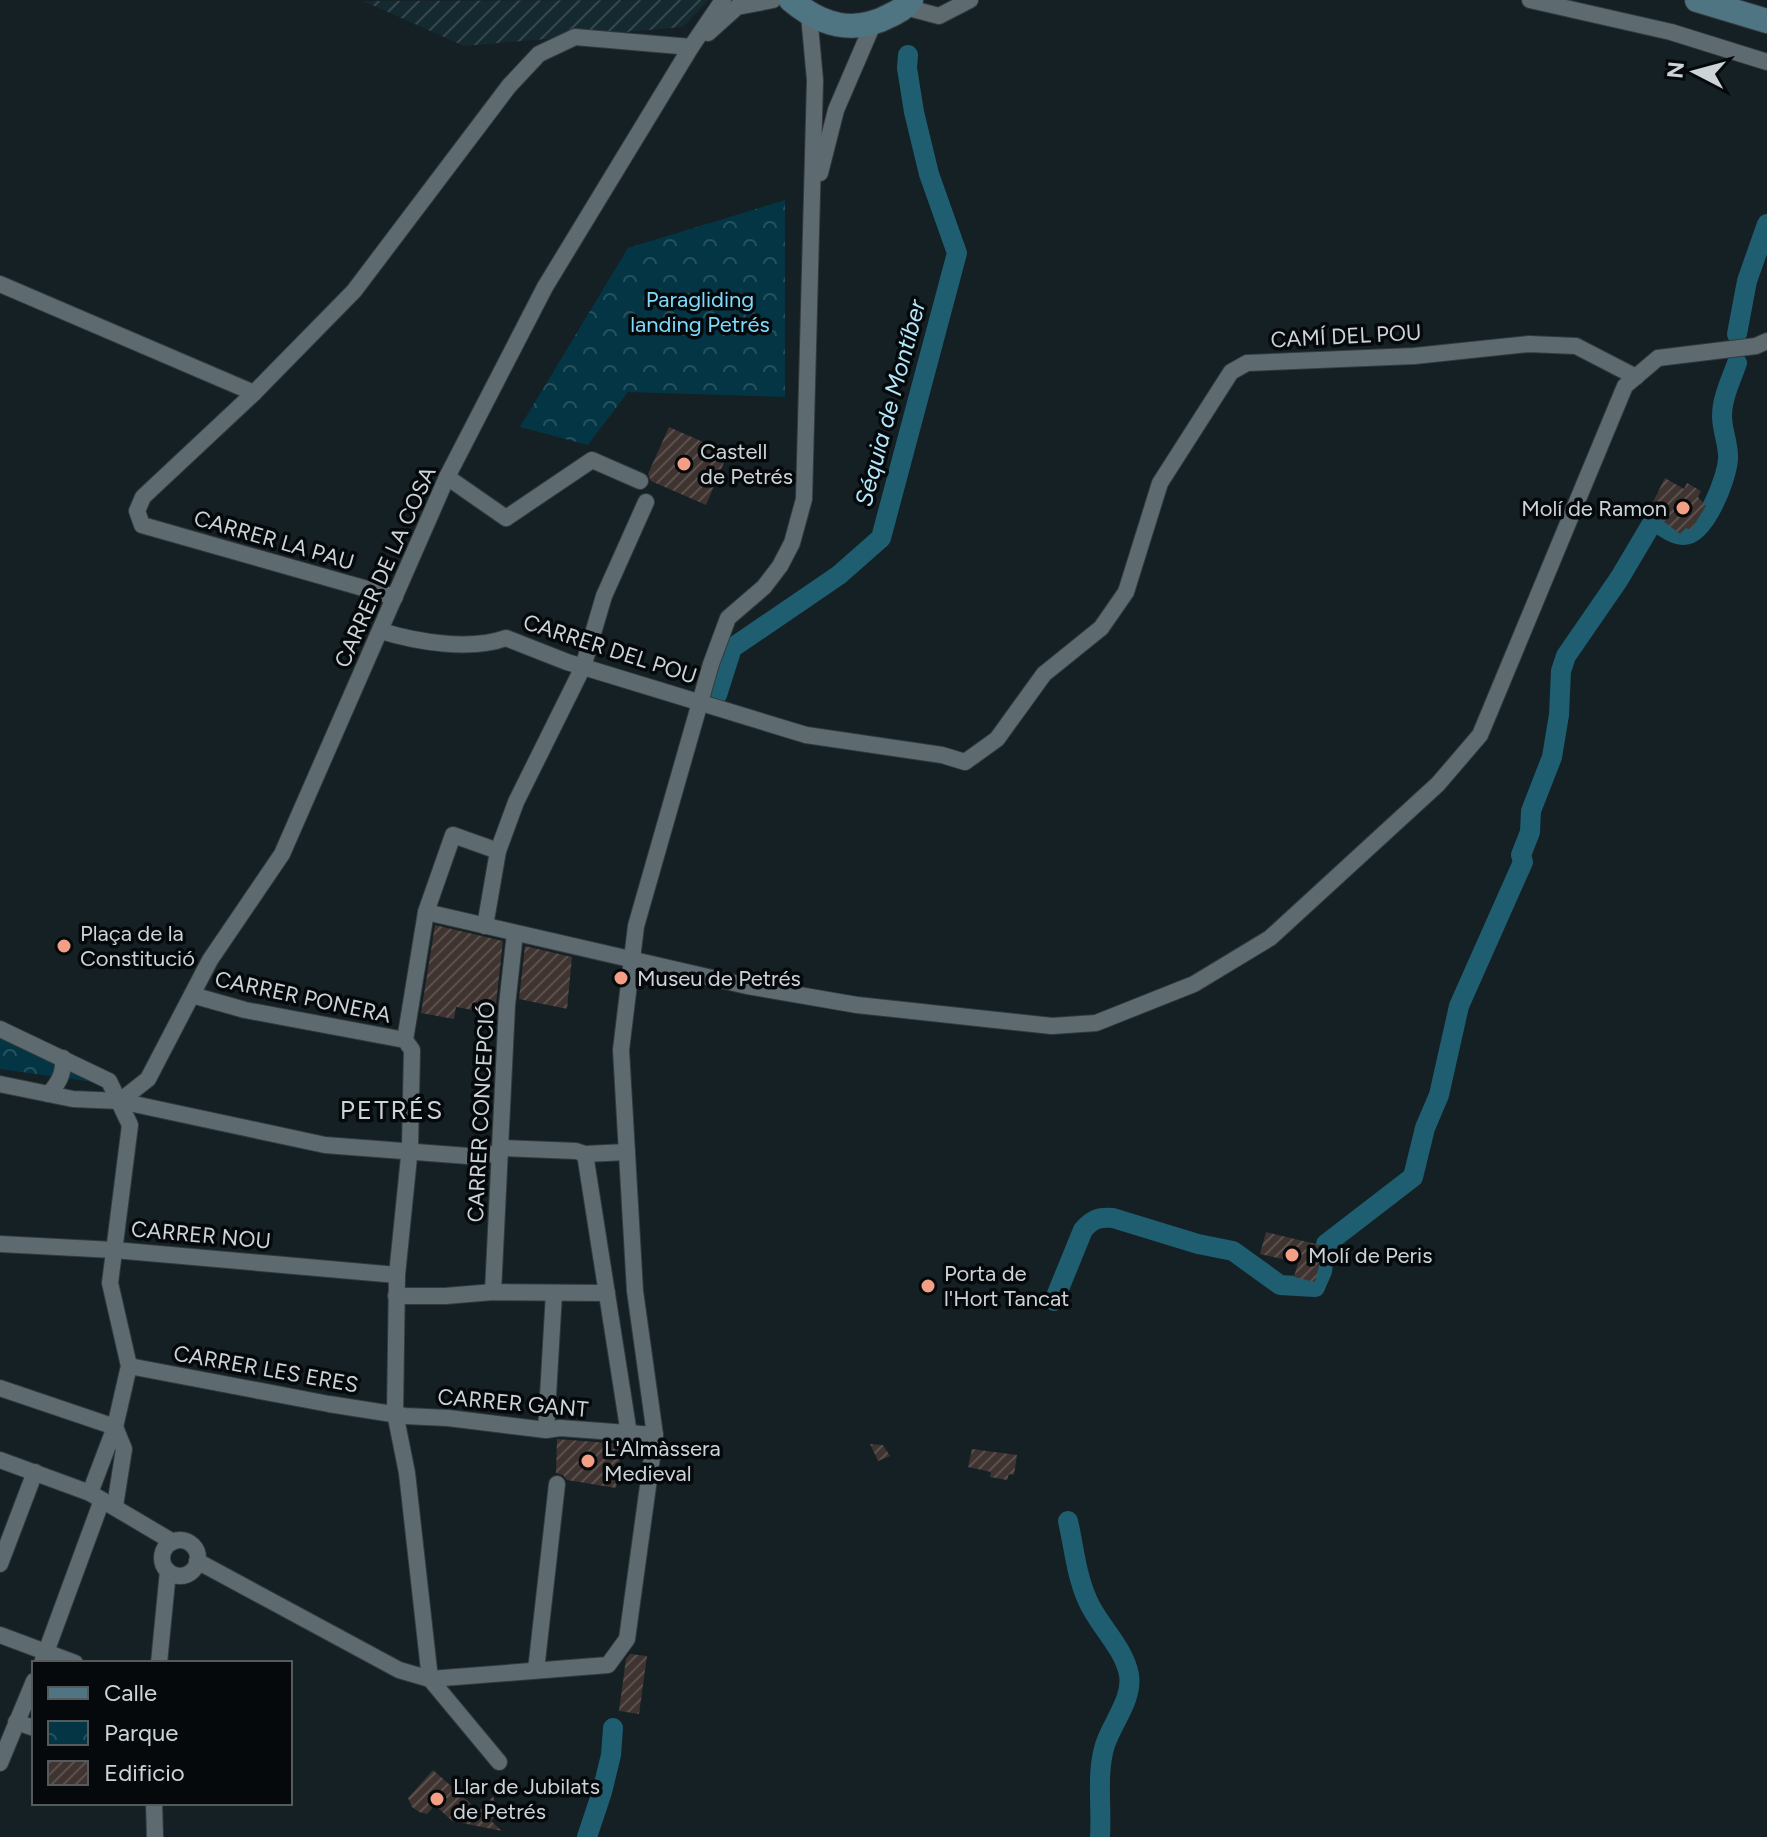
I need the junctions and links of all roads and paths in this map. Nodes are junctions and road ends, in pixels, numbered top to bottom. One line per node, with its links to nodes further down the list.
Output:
1 (723, 0): 10 (street, CARRER DE LA COSA)
2 (773, 0): 10 (street, CARRER DE LA COSA)
3 (970, 0): 6 (street)
4 (1530, 0): 11 (street)
5 (1697, 0): 8 (main road)
6 (908, 4): 9 (main road)
7 (800, 8): 9 (main road); 12 (street)
8 (1767, 21)
9 (873, 24): 12 (street)
10 (691, 47): 16 (street); 17 (street, CARRER DE LA COSA)
11 (1767, 62)
12 (813, 201): 23 (street)
13 (0, 284): 16 (street)
14 (1767, 341): 15 (street)
15 (1636, 377): 23 (street, CAMÍ DEL POU); 28 (street)
16 (254, 393): 20 (street, CARRER LA PAU)
17 (447, 477): 18 (street); 20 (street, CARRER DE LA COSA)
18 (640, 481)
19 (646, 502): 22 (street)
20 (395, 597): 21 (street, CARRER DE LA COSA)
21 (381, 631): 22 (street, CARRER DEL POU); 29 (street, CARRER DE LA COSA)
22 (583, 667): 23 (street, CARRER DEL POU); 24 (street)
23 (700, 702): 28 (street)
24 (498, 851): 25 (street); 26 (street)
25 (426, 912): 26 (street); 31 (street)
26 (485, 926): 27 (street)
27 (515, 933): 28 (street); 36 (street, CARRER CONCEPCIÓ)
28 (630, 961): 37 (street)
29 (192, 995): 31 (street, CARRER PONERA); 35 (street, CARRER DE LA COSA)
30 (0, 1029): 32 (street)
31 (405, 1040): 38 (street)
32 (63, 1058): 34 (street); 35 (street)
33 (0, 1084): 34 (street)
34 (49, 1094): 35 (street)
35 (120, 1101): 38 (street); 41 (street)
36 (502, 1148): 38 (street); 39 (street); 43 (street, CARRER CONCEPCIÓ)
37 (627, 1152): 39 (street); 53 (street)
38 (410, 1153): 42 (street)
39 (585, 1154): 45 (street)
40 (0, 1244): 41 (street, CARRER NOU)
41 (114, 1250): 42 (street, CARRER NOU); 47 (street)
42 (397, 1275): 46 (street)
43 (493, 1292): 44 (street); 46 (street)
44 (554, 1293): 45 (street); 51 (street)
45 (607, 1293): 52 (street)
46 (396, 1296): 49 (street)
47 (129, 1366): 49 (street, CARRER LES ERES); 50 (street)
48 (0, 1388): 50 (street)
49 (395, 1413): 51 (street, CARRER GANT); 68 (street)
50 (115, 1427): 57 (street); 57 (street)
51 (546, 1430): 52 (street, CARRER GANT)
52 (629, 1434): 53 (street, CARRER GANT)
53 (655, 1435): 67 (street)
54 (0, 1460): 55 (street)
55 (35, 1472): 57 (street); 58 (street)
56 (557, 1484): 67 (street)
57 (102, 1500): 59 (street); 64 (street)
58 (6, 1530): 61 (street)
59 (173, 1542): 60 (street); 62 (street)
60 (197, 1561): 62 (street); 68 (street)
61 (0, 1564)
62 (168, 1571): 66 (street)
63 (0, 1635): 64 (street)
64 (44, 1657): 65 (street)
65 (65, 1661)
66 (159, 1661)
67 (536, 1670): 68 (street)
68 (430, 1679): 72 (street)
69 (32, 1686): 70 (street)
70 (16, 1722): 71 (street); 73 (street)
71 (32, 1727)
72 (499, 1762)
73 (0, 1763)
74 (154, 1805): 75 (street)
75 (155, 1837)

